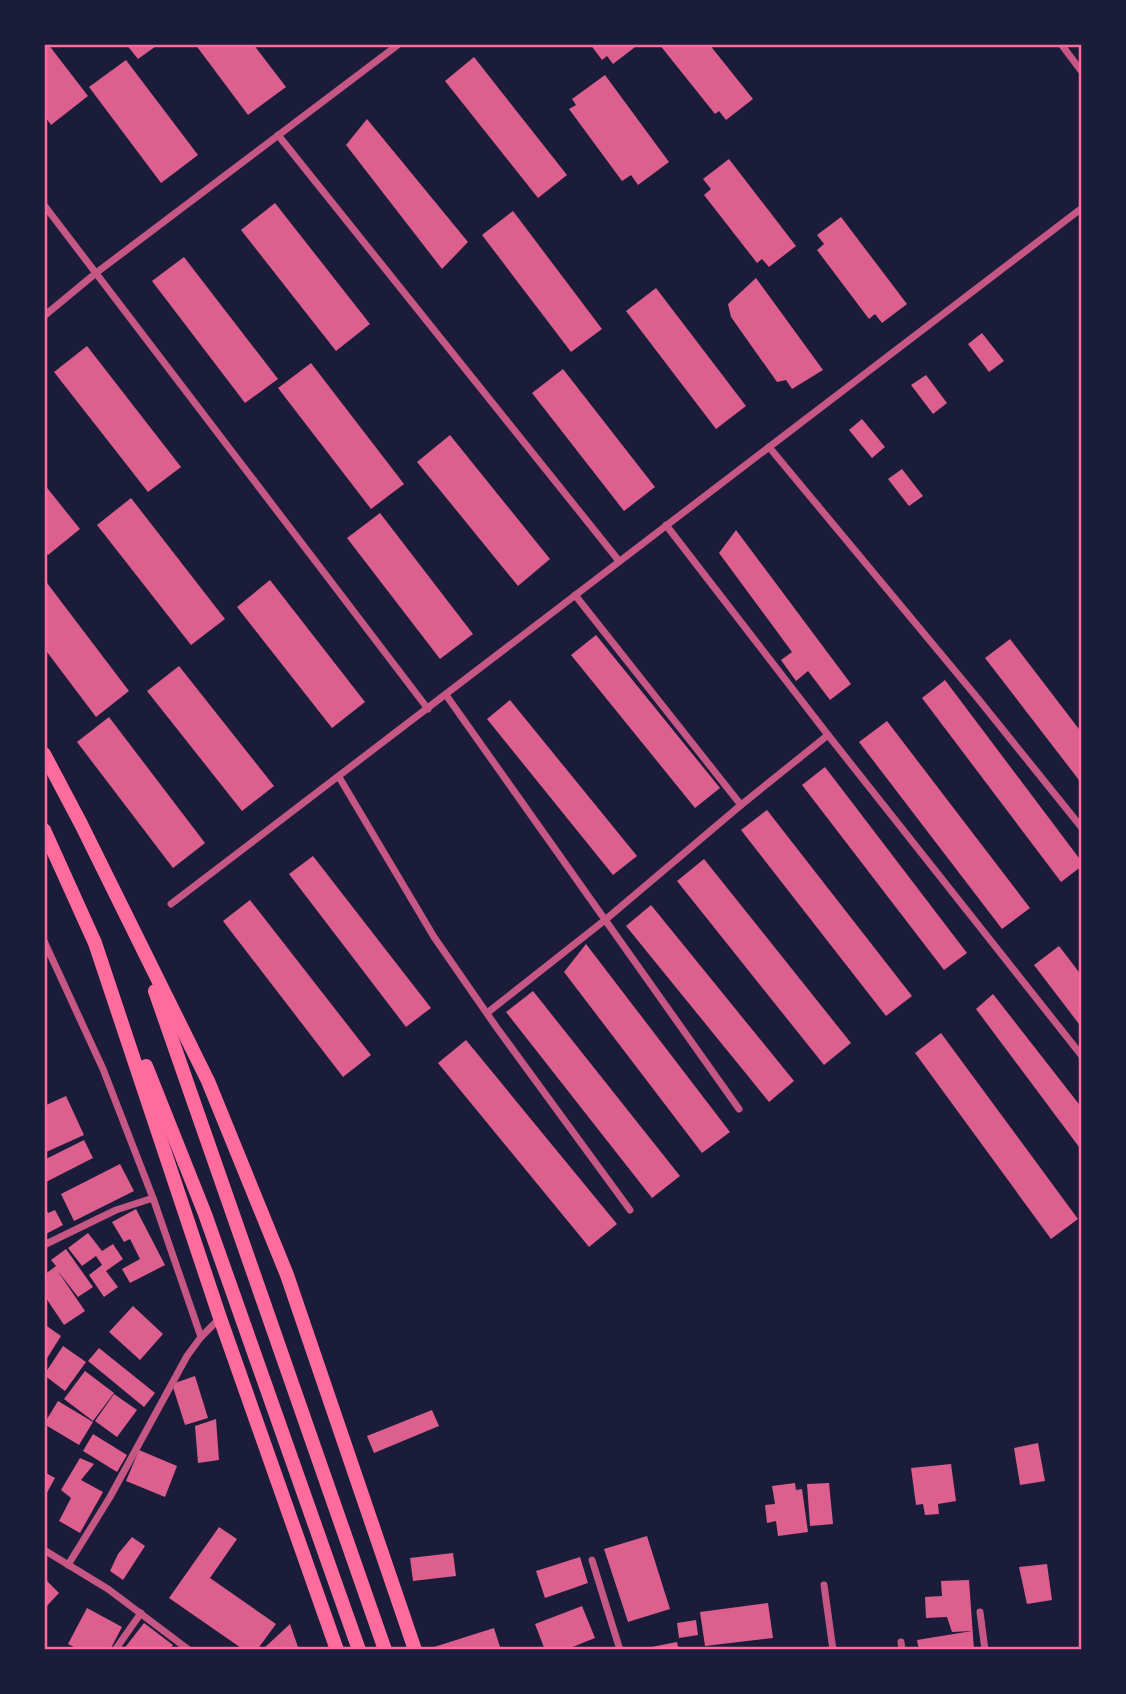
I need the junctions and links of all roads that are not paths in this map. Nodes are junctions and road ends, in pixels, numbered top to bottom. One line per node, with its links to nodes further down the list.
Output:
1 (399, 44): 4 (street)
2 (1061, 44): 3 (street)
3 (1082, 72)
4 (278, 135): 7 (street); 11 (street)
5 (44, 205): 7 (street)
6 (1082, 208): 9 (street)
7 (96, 274): 8 (street); 14 (street)
8 (44, 316)
9 (769, 447): 10 (street); 19 (street)
10 (666, 525): 11 (street); 15 (street)
11 (620, 561): 12 (street)
12 (575, 595): 13 (street); 18 (street)
13 (446, 695): 14 (street); 22 (street)
14 (428, 709): 17 (street)
15 (828, 735): 18 (street); 27 (street)
16 (44, 754): 23 (main road)
17 (338, 777): 21 (street); 26 (street)
18 (741, 805): 22 (street)
19 (1082, 828)
20 (44, 830): 25 (main road)
21 (171, 904)
22 (605, 920): 26 (street); 28 (street)
23 (135, 935): 44 (main road); 45 (main road)
24 (44, 942): 29 (street)
25 (95, 943): 32 (main road); 43 (main road)
26 (487, 1013): 30 (street)
27 (1082, 1056)
28 (739, 1110)
29 (153, 1198): 31 (street); 33 (street)
30 (630, 1210)
31 (44, 1245)
32 (220, 1318): 33 (street); 42 (main road)
33 (201, 1337): 36 (street)
34 (44, 1550): 36 (street)
35 (592, 1560): 46 (street)
36 (68, 1565): 39 (street)
37 (824, 1584): 47 (street)
38 (980, 1612): 48 (street)
39 (141, 1613): 40 (street); 41 (street)
40 (115, 1650)
41 (189, 1650)
42 (337, 1650)
43 (359, 1650)
44 (385, 1650)
45 (415, 1650)
46 (620, 1650)
47 (833, 1650)
48 (985, 1650)

